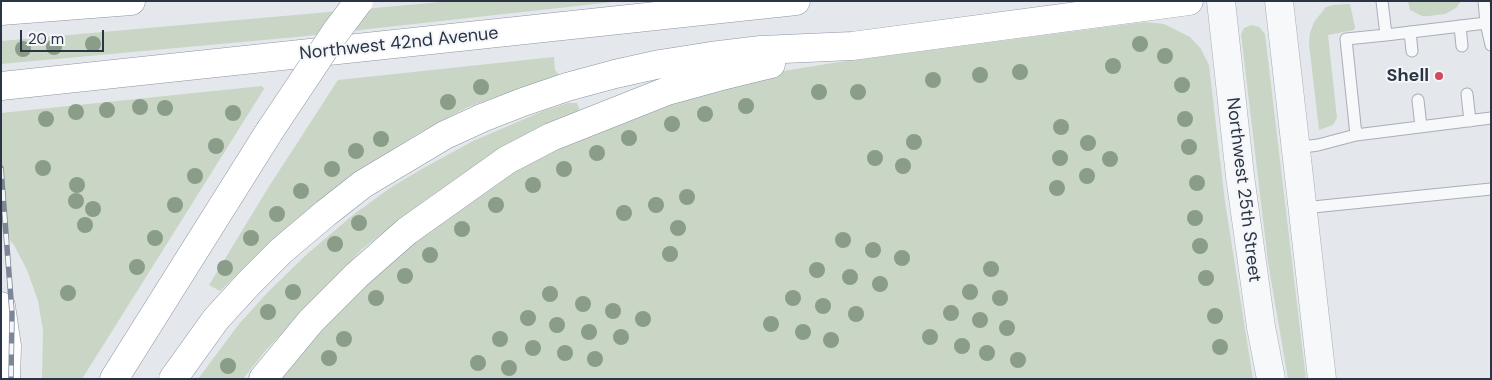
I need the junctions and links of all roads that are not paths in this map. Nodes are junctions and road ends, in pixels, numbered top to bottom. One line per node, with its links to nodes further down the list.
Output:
1 (131, 1): 9 (highway)
2 (359, 1): 30 (highway, bridge)
3 (796, 1): 18 (highway, Northwest 42nd Avenue)
4 (1189, 1): 15 (highway)
5 (1221, 1): 33 (street, Northwest 25th Street)
6 (1280, 1): 25 (street)
7 (1382, 1): 13 (lane)
8 (1484, 1): 10 (lane)
9 (1, 11)
10 (1486, 23): 11 (lane); 14 (lane)
11 (1460, 26): 12 (lane); 16 (lane)
12 (1410, 32): 13 (lane); 17 (lane)
13 (1386, 35): 24 (lane)
14 (1491, 45)
15 (852, 46): 31 (highway); 32 (highway)
16 (1462, 46)
17 (1412, 51)
18 (1, 86)
19 (1467, 94): 22 (lane)
20 (1418, 100): 23 (lane)
21 (1491, 118): 22 (lane)
22 (1470, 121): 23 (lane)
23 (1421, 127): 24 (lane)
24 (1356, 135): 25 (lane)
25 (1296, 148): 27 (street)
26 (1491, 189): 27 (lane)
27 (1303, 208): 34 (street)
28 (1, 306): 29 (highway)
29 (6, 379)
30 (114, 379)
31 (172, 379)
32 (263, 379)
33 (1270, 379)
34 (1322, 379)

